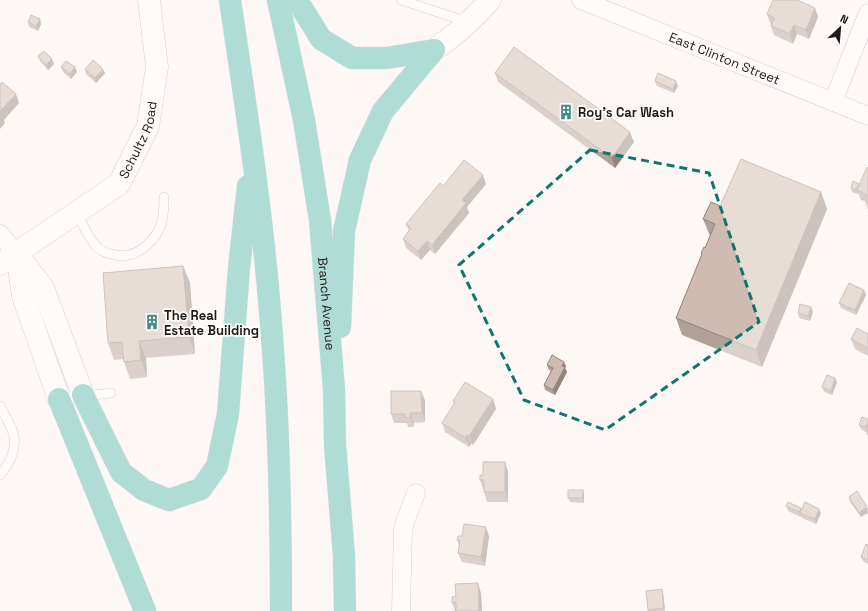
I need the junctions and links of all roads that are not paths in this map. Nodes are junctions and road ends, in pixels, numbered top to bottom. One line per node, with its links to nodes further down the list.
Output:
1 (149, 0): 15 (street, Schultz Road)
2 (230, 0): 13 (highway)
3 (278, 0): 22 (highway, Branch Avenue)
4 (297, 0): 10 (highway)
5 (401, 0): 9 (lane)
6 (490, 0): 9 (street)
7 (581, 0): 11 (street, East Clinton Street)
8 (868, 13): 11 (street)
9 (469, 22): 10 (street)
10 (434, 50): 22 (highway)
11 (833, 102): 12 (street, East Clinton Street)
12 (868, 116)
13 (252, 151): 19 (highway); 26 (highway)
14 (164, 197): 15 (lane)
15 (76, 212): 17 (street, Schultz Road)
16 (0, 234): 17 (street)
17 (8, 259): 19 (street); 20 (street)
18 (111, 393): 19 (lane)
19 (82, 395): 20 (lane)
20 (59, 399): 25 (highway)
21 (0, 406): 23 (lane)
22 (335, 445): 27 (highway, Branch Avenue)
23 (0, 475)
24 (416, 493): 28 (street)
25 (145, 611)
26 (281, 611)
27 (345, 611)
28 (401, 611)

